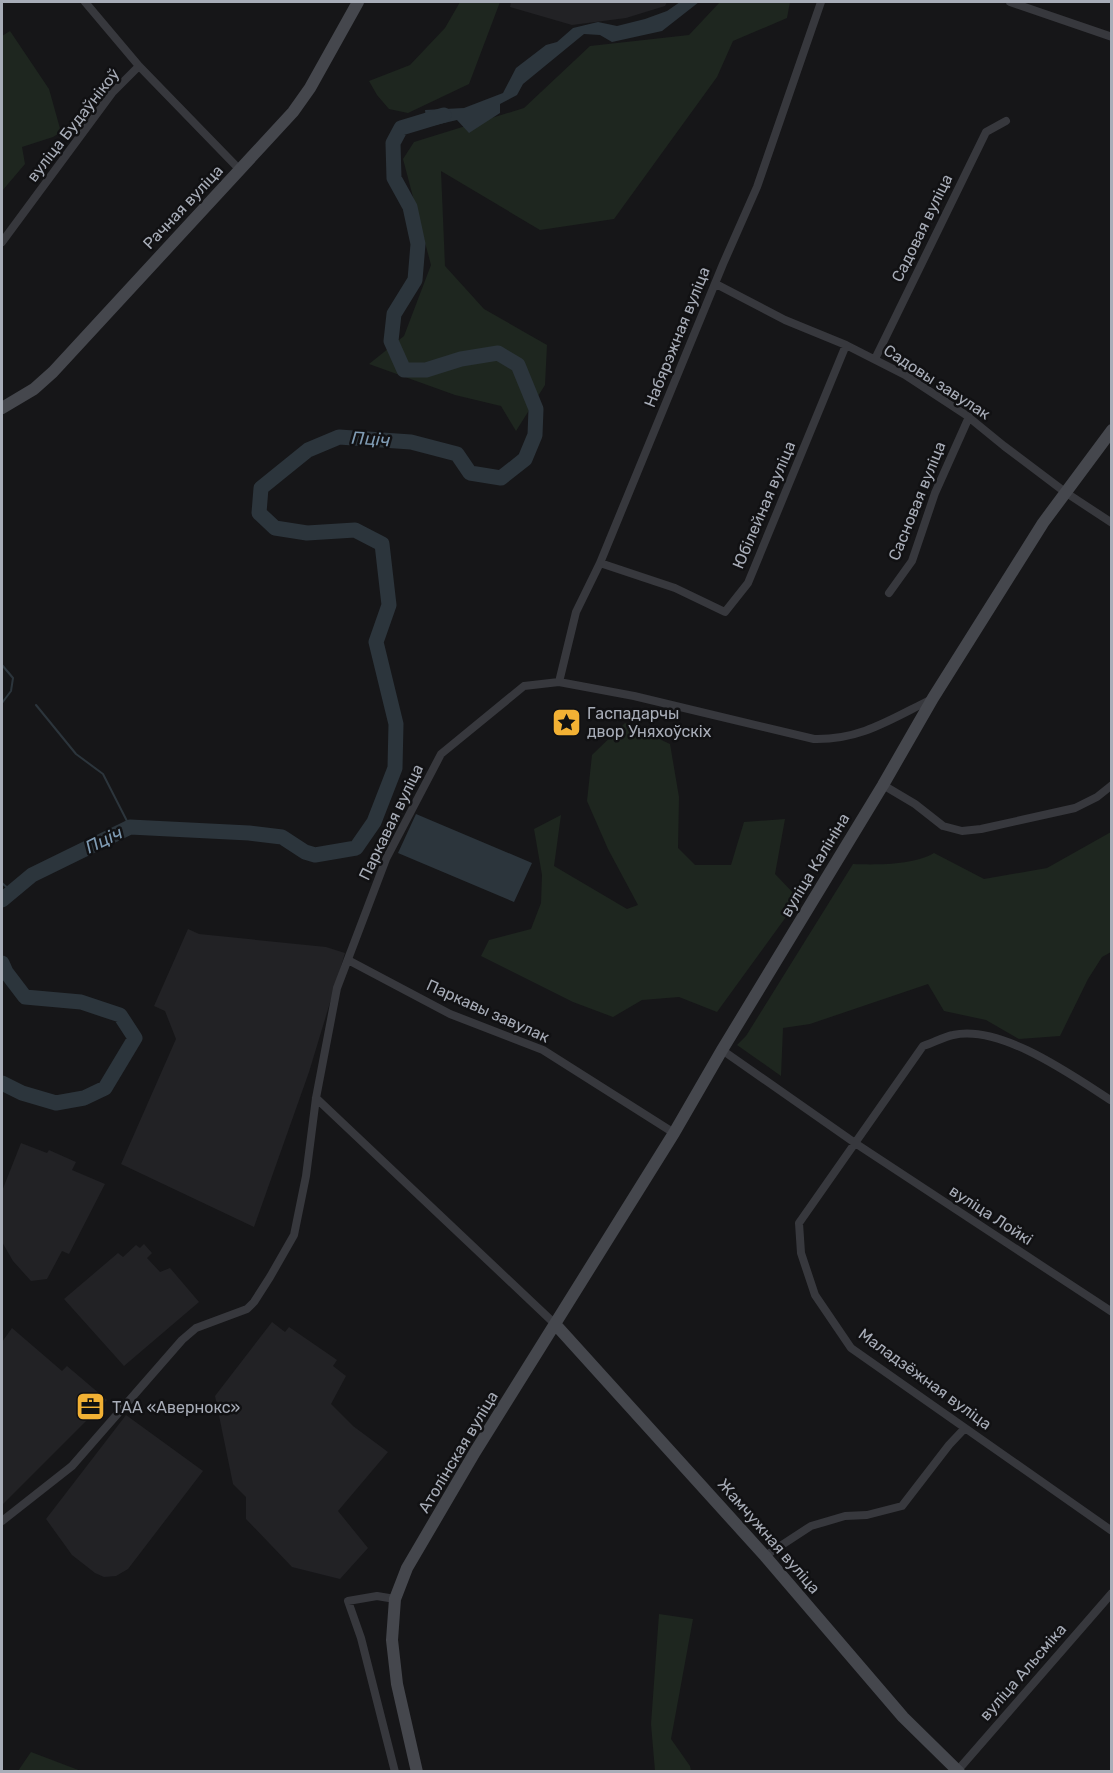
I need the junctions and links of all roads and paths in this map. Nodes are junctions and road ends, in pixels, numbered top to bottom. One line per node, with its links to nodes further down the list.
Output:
1 (358, 2): 8 (street, Рачная вуліца)
2 (821, 2): 10 (street, Набярэжная вуліца)
3 (1010, 2): 5 (street)
4 (89, 3): 6 (street, вуліца Будаўнікоў)
5 (1112, 37)
6 (139, 66): 8 (street); 9 (street, вуліца Будаўнікоў)
7 (1006, 121): 12 (street, Садовая вуліца)
8 (240, 170): 13 (street, Рачная вуліца)
9 (2, 242)
10 (716, 284): 11 (street, Садовы завулак); 18 (street, Набярэжная вуліца)
11 (846, 345): 12 (street, Садовы завулак); 18 (street, Юбілейная вуліца)
12 (875, 359): 14 (street, Садовы завулак)
13 (2, 408)
14 (969, 417): 16 (street, Садовы завулак); 19 (street, Сасновая вуліца)
15 (1112, 430): 16 (street, вуліца Калініна)
16 (1065, 492): 17 (street, Садовы завулак); 21 (street, вуліца Калініна)
17 (1112, 523)
18 (600, 562): 20 (street, Набярэжная вуліца)
19 (890, 593)
20 (559, 682): 21 (street, Паркавая вуліца); 24 (street, Паркавая вуліца)
21 (933, 698): 22 (street, вуліца Калініна)
22 (883, 785): 23 (street); 25 (street, вуліца Калініна)
23 (1112, 785)
24 (348, 960): 26 (street, Паркавая вуліца); 28 (street, Паркавы завулак)
25 (722, 1050): 28 (street, вуліца Калініна); 29 (street, вуліца Лойкі)
26 (316, 1098): 31 (street); 33 (street, Паркавая вуліца)
27 (1112, 1101): 29 (street)
28 (674, 1133): 31 (street, вуліца Калініна)
29 (855, 1143): 30 (street, вуліца Лойкі); 32 (street, Маладзёжная вуліца)
30 (1112, 1312)
31 (555, 1324): 35 (street, Жамчужная вуліца); 37 (street, Атолінская вуліца)
32 (965, 1428): 34 (street, Маладзёжная вуліца); 35 (street)
33 (2, 1521)
34 (1112, 1531)
35 (765, 1556): 38 (street, Жамчужная вуліца)
36 (1112, 1593): 38 (street, вуліца Альсміка)
37 (396, 1599): 39 (street); 40 (street, Атолінская вуліца)
38 (958, 1771)
39 (395, 1772)
40 (417, 1772)

